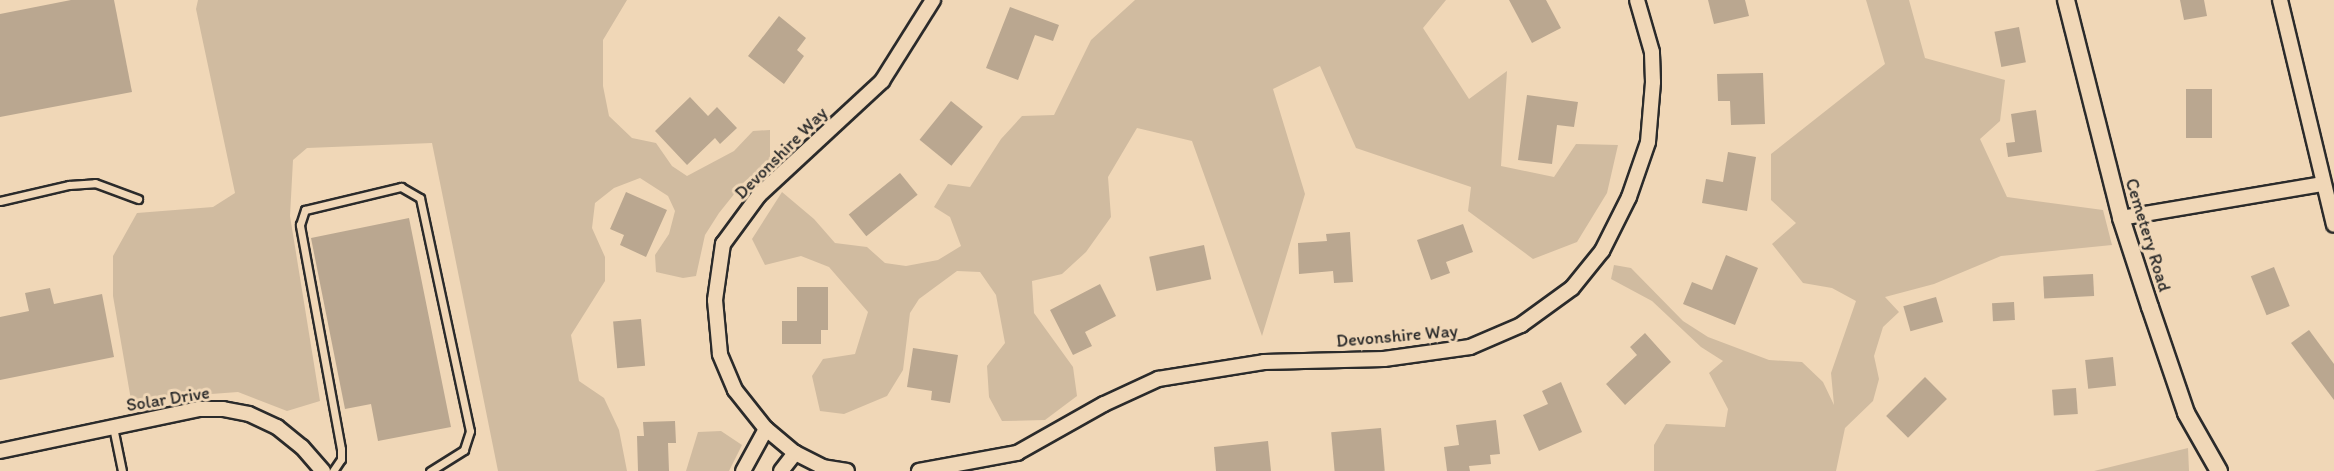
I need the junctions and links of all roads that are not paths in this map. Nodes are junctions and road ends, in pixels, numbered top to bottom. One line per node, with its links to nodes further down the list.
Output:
1 (933, 0): 11 (street, Devonshire Way)
2 (1637, 0): 21 (street, Devonshire Way)
3 (2066, 0): 8 (street, Cemetery Road)
4 (2280, 0): 5 (street)
5 (2322, 184): 8 (street); 9 (street)
6 (138, 199): 7 (lane)
7 (0, 201)
8 (2121, 218): 22 (street, Cemetery Road)
9 (2334, 225)
10 (113, 427): 12 (street, Solar Drive); 14 (lane); 15 (street, Solar Drive)
11 (766, 429): 13 (street, Devonshire Way); 18 (street)
12 (0, 451)
13 (795, 453): 19 (street); 20 (street, Devonshire Way)
14 (122, 471)
15 (322, 471)
16 (333, 471): 17 (lane)
17 (430, 471)
18 (743, 471)
19 (781, 471)
20 (847, 471)
21 (919, 471)
22 (2219, 471)

